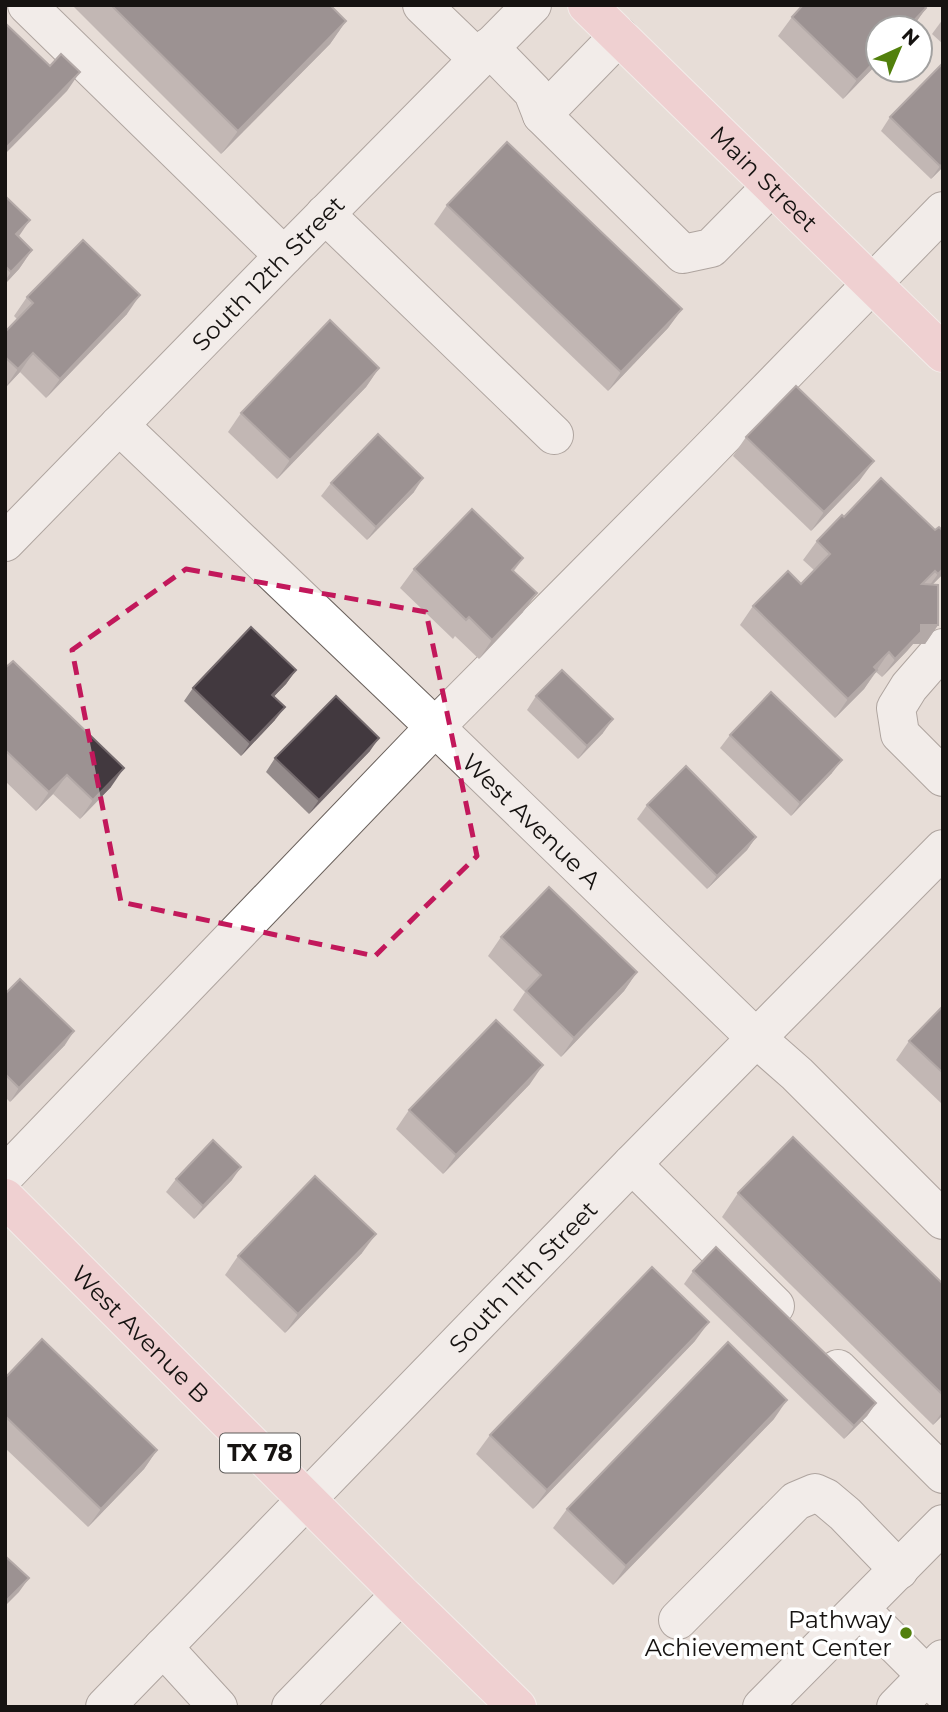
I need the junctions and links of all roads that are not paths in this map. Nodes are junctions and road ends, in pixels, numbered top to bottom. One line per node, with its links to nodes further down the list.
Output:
1 (27, 5): 12 (street)
2 (422, 5): 6 (street)
3 (532, 5): 6 (street, South 12th Street)
4 (587, 5): 5 (main road, Main Street)
5 (619, 36): 7 (street); 8 (main road, Main Street)
6 (483, 53): 7 (street); 10 (street, South 12th Street)
7 (542, 115): 8 (street)
8 (772, 186): 13 (main road, Main Street)
9 (943, 211): 13 (street)
10 (325, 214): 12 (street, South 12th Street); 16 (street)
11 (943, 252): 13 (street)
12 (284, 256): 15 (street, South 12th Street)
13 (880, 292): 14 (main road, Main Street); 19 (street)
14 (943, 353)
15 (119, 425): 17 (street, South 12th Street); 19 (street, West Avenue A)
16 (554, 435)
17 (5, 542)
18 (943, 648): 20 (street)
19 (435, 727): 22 (street, West Avenue A); 24 (street)
20 (943, 777)
21 (943, 849): 22 (street, South 11th Street)
22 (756, 1038): 23 (street, South 11th Street); 26 (street, West Avenue A)
23 (632, 1164): 27 (street); 28 (street, South 11th Street)
24 (5, 1175)
25 (5, 1198): 28 (main road, West Avenue B / TX 78)
26 (943, 1220)
27 (943, 1474)
28 (306, 1499): 31 (main road, West Avenue B / TX 78); 34 (street, South 11th Street)
29 (943, 1524): 30 (street)
30 (899, 1570): 32 (street); 33 (street)
31 (401, 1594): 38 (street); 39 (main road, West Avenue B / TX 78)
32 (860, 1609): 35 (street); 40 (street)
33 (678, 1620)
34 (163, 1647): 36 (street, South 11th Street); 37 (street)
35 (937, 1676): 41 (street)
36 (105, 1707)
37 (218, 1707)
38 (291, 1707)
39 (517, 1707)
40 (761, 1707)
41 (896, 1707)

